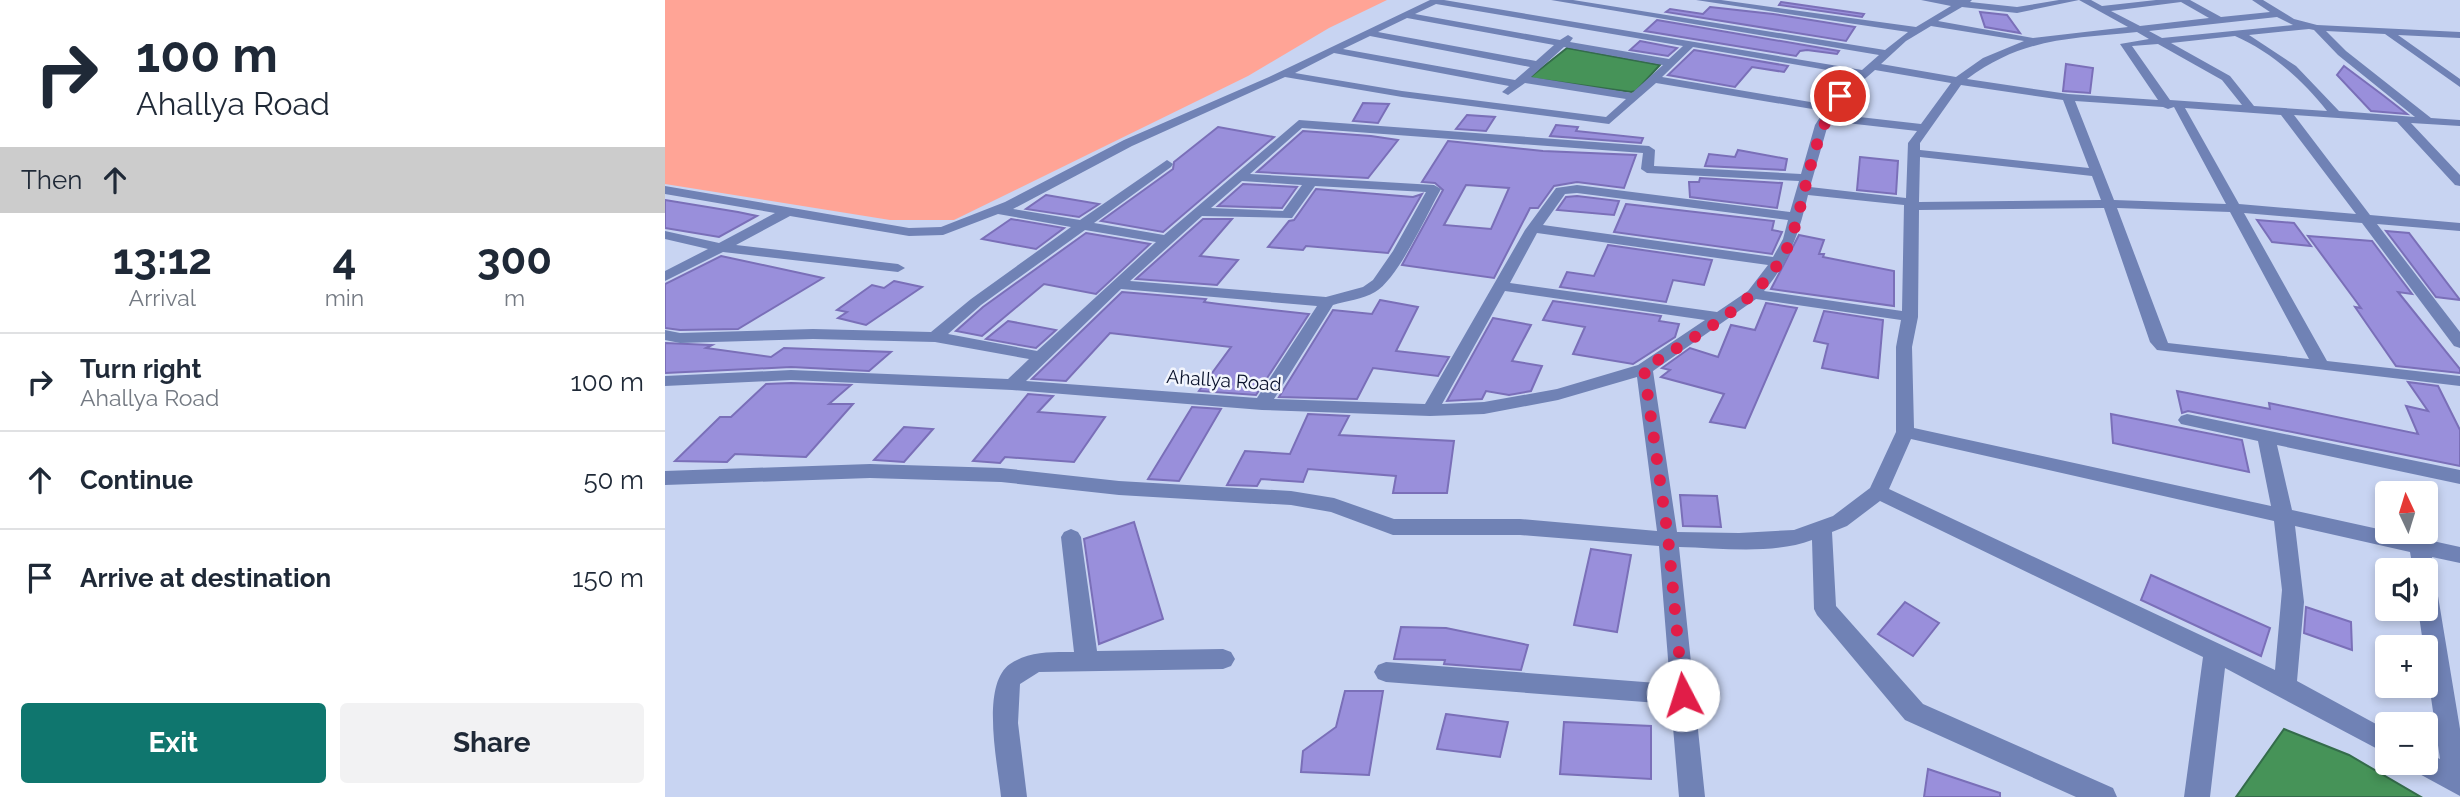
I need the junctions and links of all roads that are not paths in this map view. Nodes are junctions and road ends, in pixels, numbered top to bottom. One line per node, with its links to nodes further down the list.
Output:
1 (1556, 0): 11 (street)
2 (1615, 0): 11 (street)
3 (1701, 0): 19 (street)
4 (1926, 0): 10 (street)
5 (2075, 0): 10 (street)
6 (2084, 0): 12 (street)
7 (2181, 0): 12 (street); 15 (street)
8 (2257, 0): 13 (street)
9 (1436, 1): 14 (street); 17 (street)
10 (1963, 3): 16 (street)
11 (1605, 8): 17 (street); 32 (street)
12 (2102, 9): 20 (street)
13 (2277, 14): 15 (street); 18 (street)
14 (1405, 15): 21 (street); 27 (street)
15 (2221, 21): 20 (street)
16 (1930, 23): 19 (street); 25 (street)
17 (1582, 26): 27 (street); 28 (street)
18 (2313, 27): 22 (street); 23 (street); 50 (street)
19 (1915, 30): 32 (street)
20 (2141, 30): 25 (street); 26 (street)
21 (1368, 33): 31 (street); 34 (street)
22 (2234, 33): 26 (street); 48 (street)
23 (2389, 33): 24 (street); 40 (street)
24 (2460, 35)
25 (2036, 40): 39 (street)
26 (2159, 41): 29 (street); 45 (street)
27 (1562, 44): 33 (street); 34 (street)
28 (1691, 44): 33 (street); 35 (street)
29 (2125, 44): 30 (street); 44 (street)
30 (2113, 45)
31 (1333, 50): 36 (street); 38 (street)
32 (1886, 53): 35 (street)
33 (1671, 63): 37 (street)
34 (1538, 65): 38 (street)
35 (1868, 70): 39 (street); 46 (street)
36 (1284, 74): 43 (street); 64 (street)
37 (1654, 79): 41 (street); 46 (street)
38 (1519, 81): 41 (street); 43 (street)
39 (1957, 82): 42 (street); 52 (street)
40 (2460, 84)
41 (1635, 97): 43 (street)
42 (2068, 97): 44 (street); 55 (street)
43 (1492, 106)
44 (2173, 106): 45 (street); 63 (street)
45 (2252, 111): 47 (street)
46 (1828, 113): 52 (street); 59 (street, Ahallya Road)
47 (2286, 113): 48 (street); 68 (street)
48 (2336, 116): 49 (street)
49 (2400, 120): 50 (street); 58 (street)
50 (2428, 121): 51 (street)
51 (2460, 123)
52 (1922, 128): 53 (street)
53 (1913, 153): 55 (street); 61 (street)
54 (1167, 164): 69 (street)
55 (2095, 173): 62 (street)
56 (1240, 177): 57 (street); 59 (street); 66 (street)
57 (1310, 182): 66 (street); 81 (street)
58 (2460, 182)
59 (1805, 184): 61 (street); 67 (street, Ahallya Road)
60 (665, 190): 65 (street)
61 (1910, 204): 62 (street); 83 (street)
62 (2108, 204): 63 (street); 88 (street)
63 (2233, 208): 68 (street); 88 (street)
64 (997, 210): 65 (street); 69 (street)
65 (786, 212): 74 (street)
66 (1201, 212): 73 (street)
67 (1797, 217): 71 (street); 75 (street, Ahallya Road)
68 (2368, 219): 70 (street); 86 (street)
69 (1081, 224): 73 (street); 85 (street)
70 (2460, 227)
71 (1534, 228): 75 (street); 79 (street)
72 (665, 235): 74 (street)
73 (1168, 240): 78 (street)
74 (720, 247): 76 (street); 77 (street)
75 (1777, 262): 80 (street, Ahallya Road)
76 (898, 268)
77 (665, 277)
78 (1117, 284): 81 (street); 87 (street)
79 (1500, 286): 82 (street); 94 (street)
80 (1753, 294): 82 (street, Ahallya Road); 83 (street)
81 (1327, 302): 93 (street)
82 (1720, 317): 89 (street, Ahallya Road)
83 (1910, 317): 96 (street)
84 (665, 335): 85 (street)
85 (936, 337): 87 (street)
86 (2460, 343)
87 (1038, 356): 91 (street)
88 (2321, 365): 92 (street)
89 (1644, 369): 94 (street, Ahallya Road); 104 (street)
90 (665, 381): 91 (street, Ahallya Road)
91 (1012, 385): 93 (street, Ahallya Road)
92 (2458, 385)
93 (1262, 404): 94 (street, Ahallya Road)
94 (1430, 410)
95 (2187, 420): 97 (street)
96 (1905, 432): 100 (street); 101 (street)
97 (2266, 436): 98 (street); 101 (street)
98 (2460, 477)
99 (665, 478): 104 (street)
100 (1878, 492): 102 (street); 109 (street)
101 (2283, 514): 105 (street); 113 (street)
102 (1822, 528): 104 (street); 120 (street)
103 (1071, 537): 111 (street)
104 (1668, 537): 114 (street)
105 (2420, 546): 106 (street); 107 (street)
106 (2460, 555)
107 (2422, 558)
108 (2431, 621): 117 (street)
109 (2215, 652): 113 (street); 121 (street)
110 (1223, 659): 111 (street)
111 (1087, 662): 118 (street)
112 (1386, 672): 114 (street)
113 (2285, 686): 115 (street)
114 (1683, 695): 119 (street)
115 (2375, 736)
116 (2438, 772): 117 (street)
117 (2458, 783)
118 (1014, 797)
119 (1692, 797)
120 (2104, 797)
121 (2197, 797)

